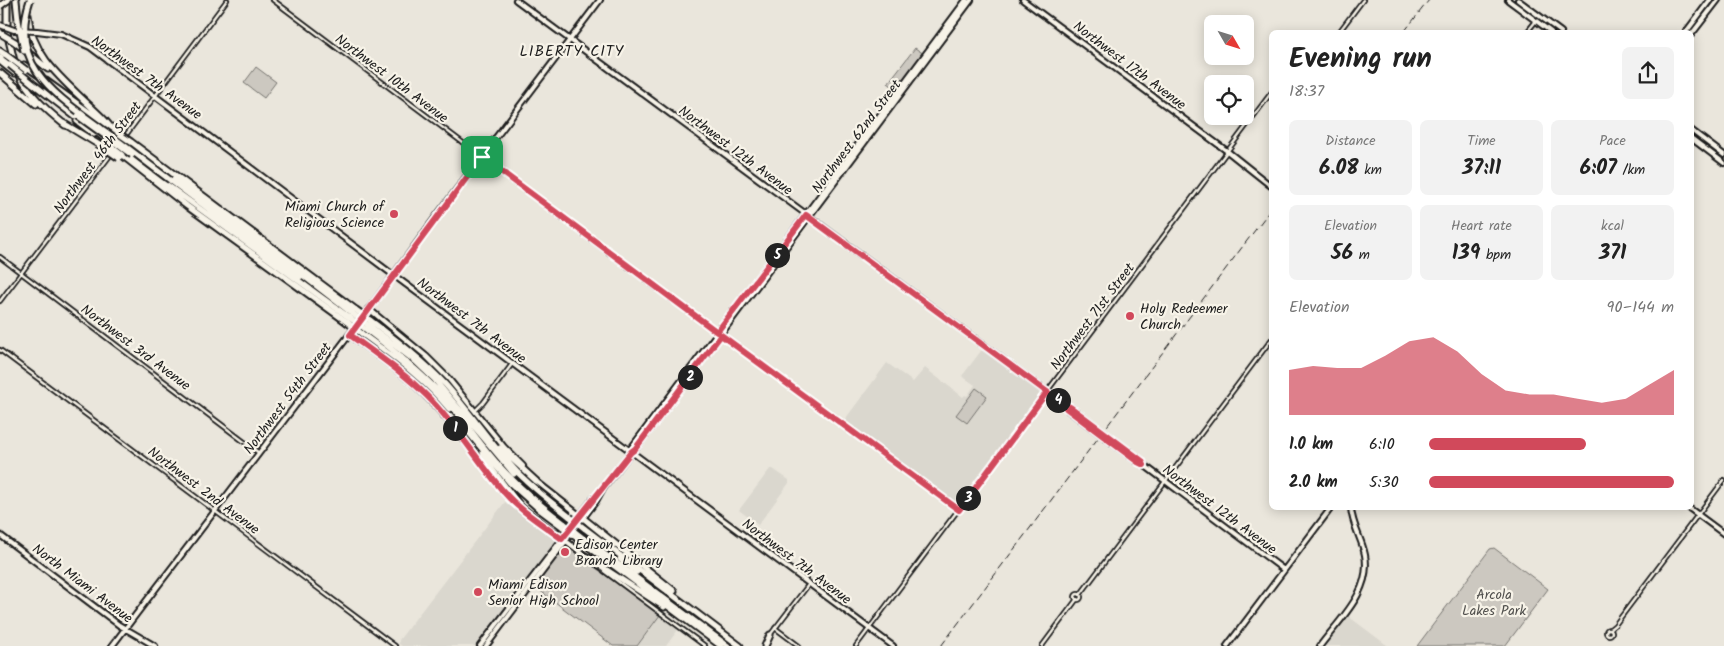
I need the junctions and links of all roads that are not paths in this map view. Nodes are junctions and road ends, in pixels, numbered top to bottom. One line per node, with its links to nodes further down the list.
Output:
1 (8, 0): 16 (highway, bridge); 37 (highway)
2 (17, 0): 48 (highway, bridge)
3 (29, 0): 34 (highway); 48 (highway, bridge)
4 (227, 0): 35 (street, Northwest 46th Street)
5 (272, 0): 46 (street, Northwest 10th Avenue)
6 (516, 0): 28 (main road, Northwest 12th Avenue)
7 (600, 0): 28 (main road, Northwest 54th Street)
8 (966, 0): 50 (main road, Northwest 62nd Street)
9 (972, 0): 50 (main road, Northwest 62nd Street)
10 (1023, 0): 43 (main road, Northwest 17th Avenue)
11 (1363, 0): 21 (street)
12 (1508, 0): 19 (main road)
13 (1518, 0): 24 (main road)
14 (1710, 0): 17 (main road)
15 (1718, 0): 18 (main road)
16 (0, 6)
17 (1705, 7): 18 (main road); 25 (main road)
18 (1710, 11): 26 (main road)
19 (1536, 21): 22 (street); 23 (main road)
20 (0, 25): 35 (main road, Northwest 7th Avenue, bridge)
21 (1340, 30)
22 (1529, 30)
23 (1548, 30)
24 (1558, 30)
25 (1688, 30)
26 (1694, 32)
27 (0, 33): 34 (highway, bridge)
28 (570, 41): 46 (main road, Northwest 54th Street); 50 (main road, Northwest 12th Avenue)
29 (2, 52): 31 (highway); 32 (highway, bridge)
30 (0, 61): 31 (highway)
31 (9, 66): 42 (highway, bridge)
32 (25, 67): 38 (highway); 40 (highway)
33 (0, 73): 37 (highway)
34 (75, 92): 38 (highway)
35 (156, 96): 52 (street, Northwest 46th Street); 54 (main road, Northwest 7th Avenue)
36 (1269, 96): 43 (street, Northwest 71st Street)
37 (65, 125): 42 (highway)
38 (111, 128): 40 (highway)
39 (1694, 132): 45 (main road)
40 (117, 134): 55 (highway, bridge)
41 (1694, 140): 47 (main road)
42 (108, 146): 44 (highway, bridge)
43 (1228, 151): 49 (main road, Northwest 17th Avenue); 66 (street, Northwest 71st Street)
44 (121, 155): 53 (highway); 55 (highway)
45 (1724, 155)
46 (482, 157): 54 (main road, Northwest 54th Street); 61 (street, Northwest 10th Avenue)
47 (1724, 163)
48 (169, 181): 53 (highway); 55 (highway)
49 (1269, 184)
50 (807, 216): 61 (main road, Northwest 62nd Street); 66 (main road, Northwest 12th Avenue)
51 (0, 258): 52 (street, Northwest 3rd Avenue)
52 (21, 274): 56 (street, Northwest 46th Street); 71 (street, Northwest 3rd Avenue)
53 (290, 274): 55 (highway)
54 (394, 276): 58 (main road, Northwest 54th Street); 65 (main road, Northwest 7th Avenue)
55 (324, 295): 57 (highway); 57 (highway)
56 (0, 301)
57 (338, 306): 59 (highway); 59 (highway)
58 (369, 310): 62 (main road, Northwest 54th Street); 67 (main road)
59 (352, 316): 60 (highway, bridge); 60 (highway, bridge)
60 (365, 326): 68 (highway); 69 (highway); 84 (highway)
61 (719, 333): 70 (main road, Northwest 62nd Street); 77 (street, Northwest 10th Avenue)
62 (350, 335): 71 (main road, Northwest 54th Street); 75 (main road)
63 (1269, 343): 74 (street)
64 (0, 350): 81 (street, Northwest 2nd Avenue)
65 (512, 364): 67 (street); 70 (main road, Northwest 7th Avenue)
66 (1047, 392): 74 (main road, Northwest 12th Avenue, bridge); 77 (street, Northwest 71st Street)
67 (475, 411): 73 (main road)
68 (491, 442): 73 (highway); 84 (highway)
69 (483, 452): 75 (highway); 84 (highway)
70 (631, 452): 83 (main road, Northwest 62nd Street); 92 (main road, Northwest 7th Avenue)
71 (259, 453): 81 (main road, Northwest 54th Street)
72 (1724, 480): 82 (street)
73 (536, 481): 76 (main road)
74 (1165, 481): 91 (main road, Northwest 12th Avenue); 114 (street)
75 (520, 506): 85 (main road)
76 (572, 509): 83 (main road); 85 (main road)
77 (959, 510): 97 (street, Northwest 71st Street)
78 (1329, 510): 91 (main road)
79 (1351, 510): 116 (main road)
80 (1693, 510): 82 (main road)
81 (215, 511): 96 (main road, Northwest 54th Street); 102 (street, Northwest 2nd Avenue)
82 (1698, 514): 87 (main road); 98 (street)
83 (582, 517): 89 (main road, Northwest 62nd Street); 93 (highway)
84 (566, 522): 86 (highway, bridge); 86 (highway, bridge)
85 (552, 531): 89 (main road)
86 (580, 533): 93 (highway); 94 (highway); 107 (highway); 108 (highway)
87 (1724, 534)
88 (0, 535): 96 (main road, North Miami Avenue)
89 (564, 540): 90 (main road); 103 (main road, Northwest 62nd Street); 104 (main road, Northwest 62nd Street)
90 (587, 557): 94 (highway); 105 (street)
91 (1284, 570): 115 (main road)
92 (809, 584): 95 (street); 97 (main road, Northwest 7th Avenue)
93 (678, 598): 109 (highway)
94 (677, 613): 106 (highway)
95 (775, 628): 99 (street); 111 (street)
96 (125, 629): 100 (main road, Northwest 54th Street); 101 (main road, North Miami Avenue)
97 (870, 629): 112 (street, Northwest 71st Street); 113 (main road, Northwest 7th Avenue)
98 (1611, 630)
99 (770, 635): 110 (highway)
100 (112, 646)
101 (155, 646)
102 (395, 646)
103 (480, 646)
104 (486, 646)
105 (705, 646)
106 (721, 646)
107 (728, 646)
108 (735, 646)
109 (740, 646)
110 (765, 646)
111 (799, 646)
112 (856, 646)
113 (893, 646)
114 (1042, 646)
115 (1227, 646)
116 (1320, 646)

